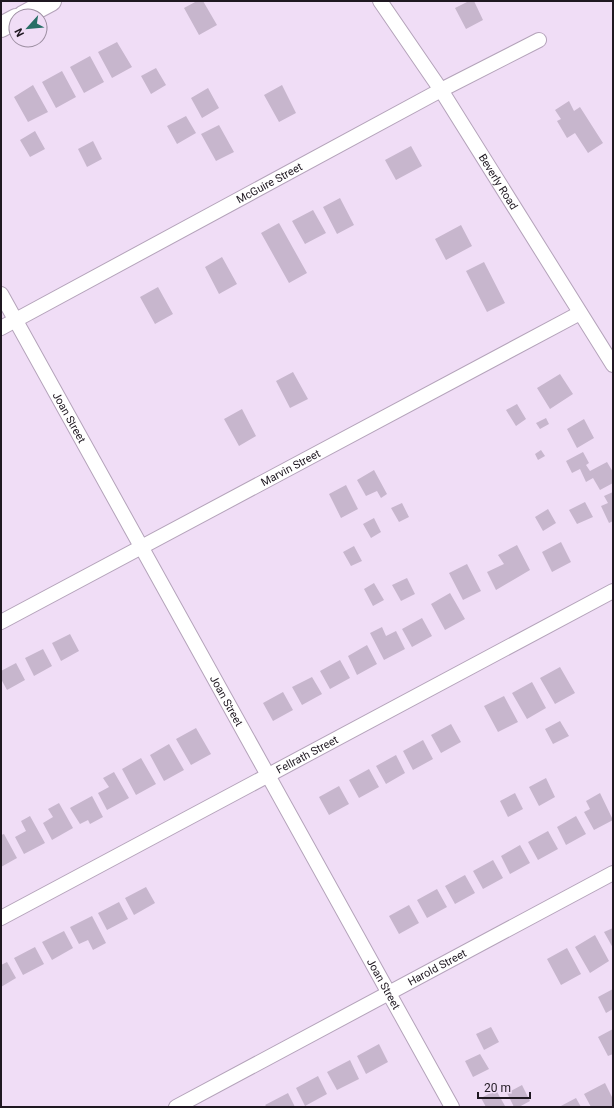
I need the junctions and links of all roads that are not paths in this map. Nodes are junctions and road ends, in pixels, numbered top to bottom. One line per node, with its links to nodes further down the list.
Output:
1 (51, 1): 3 (street)
2 (380, 1): 5 (street, Beverly Road)
3 (38, 8)
4 (539, 40): 5 (street, McGuire Street)
5 (441, 90): 7 (street, Beverly Road); 8 (street, McGuire Street)
6 (1, 294): 8 (street, Joan Street)
7 (580, 313): 10 (street, Beverly Road); 11 (street, Marvin Street)
8 (16, 321): 9 (street, McGuire Street); 11 (street, Joan Street)
9 (1, 328)
10 (613, 365)
11 (141, 546): 13 (street, Marvin Street); 14 (street, Joan Street)
12 (613, 590): 14 (street, Fellrath Street)
13 (1, 622)
14 (268, 774): 16 (street, Fellrath Street); 17 (street, Joan Street)
15 (613, 873): 17 (street, Harold Street)
16 (1, 918)
17 (389, 993): 18 (street, Harold Street); 19 (street, Joan Street)
18 (176, 1107)
19 (452, 1107)

